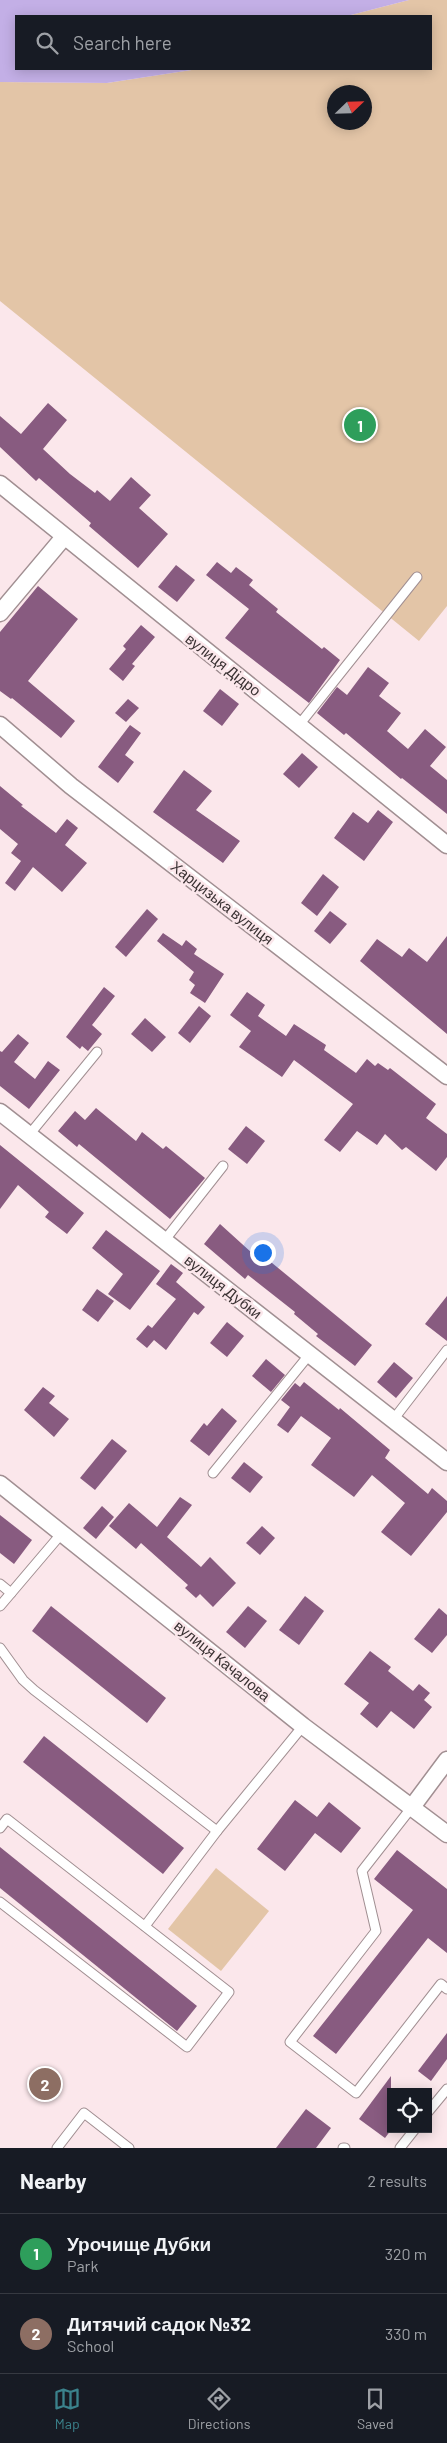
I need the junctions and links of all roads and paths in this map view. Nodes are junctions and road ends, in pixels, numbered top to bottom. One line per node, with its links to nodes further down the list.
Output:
1 (0, 484): 2 (street, вулиця Дідро)
2 (64, 537): 4 (street); 5 (street, вулиця Дідро)
3 (418, 577): 5 (lane)
4 (0, 613)
5 (299, 725): 7 (street, вулиця Дідро)
6 (0, 726): 9 (street, Харцизька вулиця)
7 (447, 845)
8 (97, 1052): 11 (lane)
9 (447, 1076)
10 (0, 1112): 11 (street, вулиця Дубки)
11 (29, 1135): 13 (street, вулиця Дубки)
12 (223, 1166): 13 (lane)
13 (164, 1241): 15 (street, вулиця Дубки)
14 (447, 1350): 16 (lane)
15 (309, 1355): 16 (street, вулиця Дубки); 18 (lane)
16 (393, 1420): 17 (street, вулиця Дубки)
17 (447, 1462)
18 (213, 1473)
19 (0, 1484): 20 (street, вулиця Качалова)
20 (62, 1534): 22 (lane); 25 (street, вулиця Качалова)
21 (0, 1584): 22 (lane)
22 (11, 1593): 23 (lane)
23 (0, 1606)
24 (0, 1648): 29 (lane)
25 (303, 1726): 27 (street, вулиця Качалова); 29 (lane)
26 (447, 1760): 27 (street)
27 (412, 1807): 30 (street, вулиця Качалова); 33 (lane)
28 (0, 1828): 32 (lane)
29 (217, 1831): 32 (lane)
30 (447, 1834)
31 (0, 1902): 32 (lane)
32 (145, 1926)
33 (447, 1989)
34 (447, 2089): 35 (lane)
35 (432, 2107)
36 (412, 2133): 39 (lane)
37 (57, 2148): 38 (lane)
38 (128, 2148)
39 (400, 2148)

